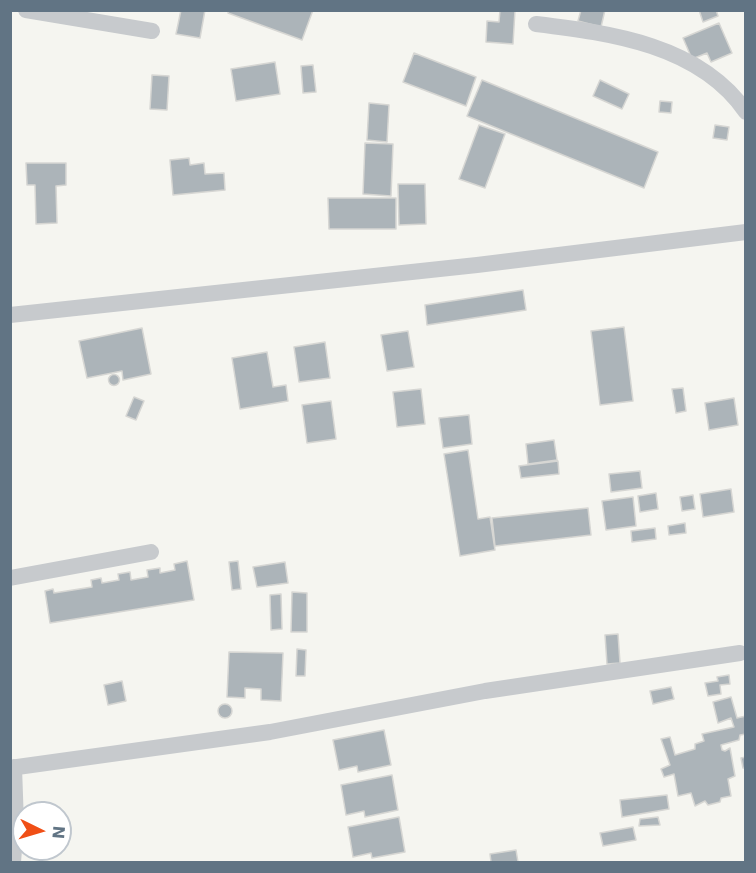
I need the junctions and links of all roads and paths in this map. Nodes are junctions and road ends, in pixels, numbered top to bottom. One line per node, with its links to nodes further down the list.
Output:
1 (26, 10): 3 (street)
2 (536, 24): 4 (street)
3 (152, 31)
4 (746, 112)
5 (746, 232): 6 (street)
6 (10, 315)
7 (151, 552): 8 (street)
8 (10, 578)
9 (740, 652): 10 (street)
10 (12, 768): 11 (street)
11 (13, 862)

